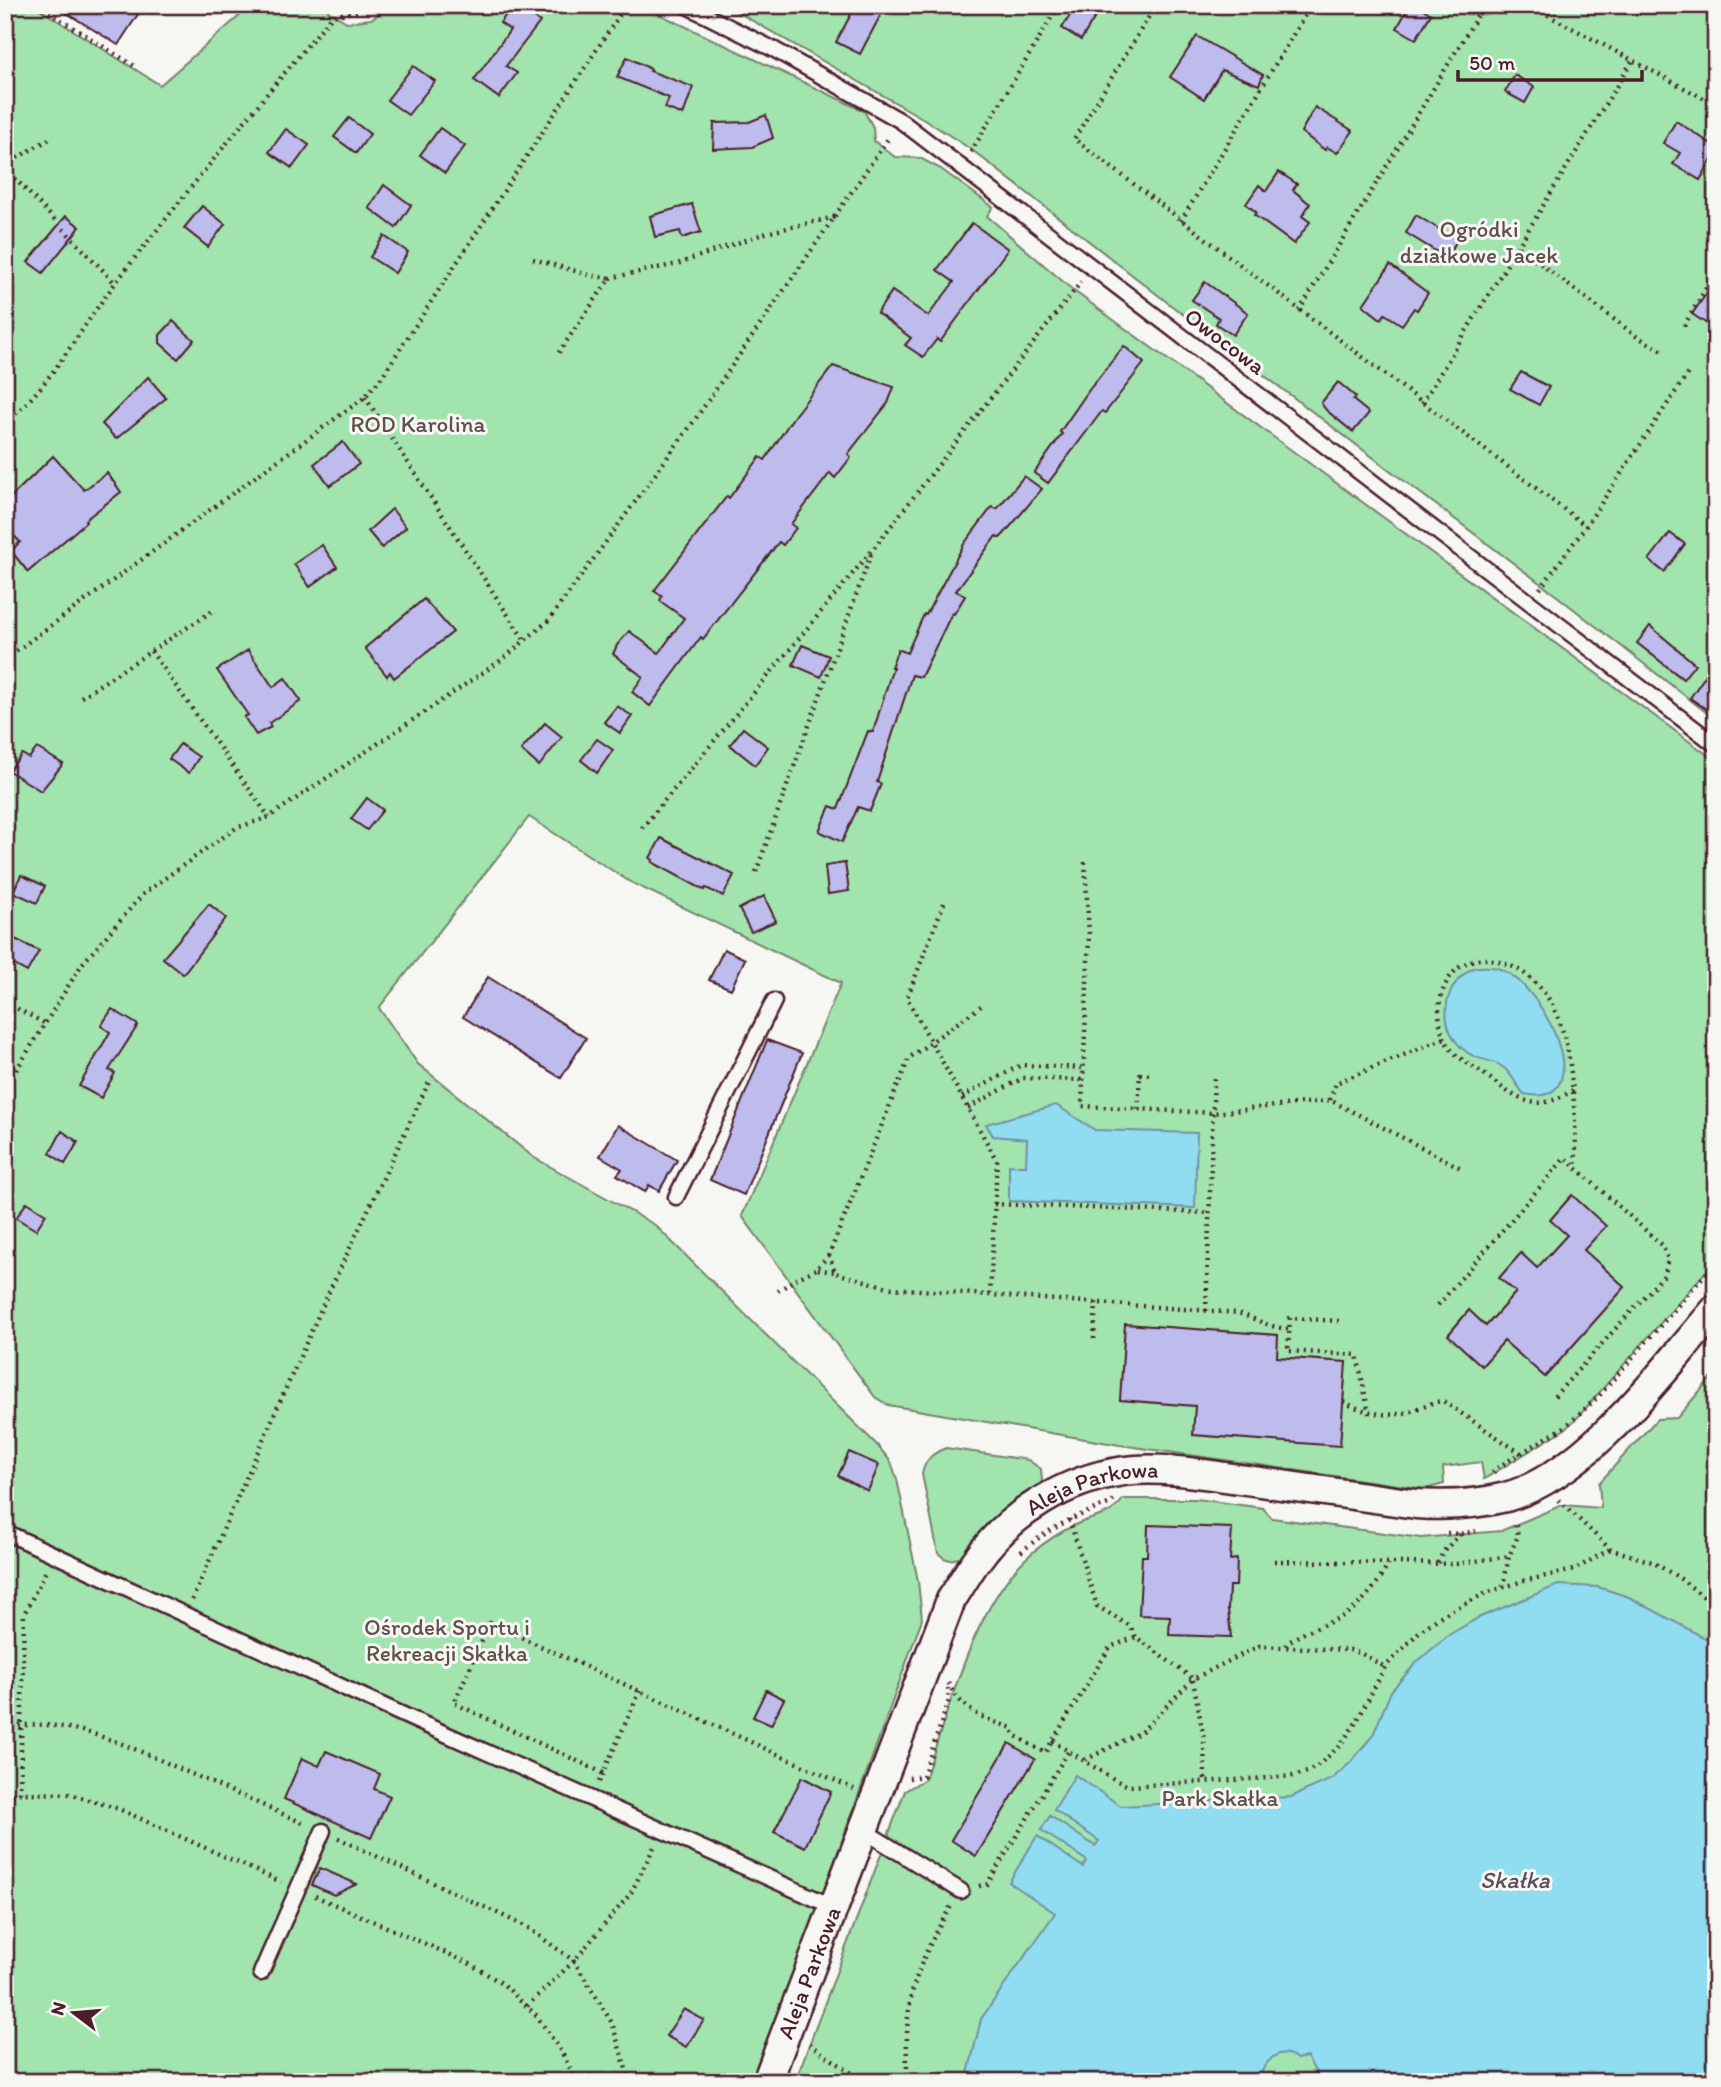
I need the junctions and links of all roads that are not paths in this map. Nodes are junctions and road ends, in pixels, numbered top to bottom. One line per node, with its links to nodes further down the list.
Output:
1 (685, 5): 2 (lane, Owocowa)
2 (1716, 745)
3 (774, 1001): 4 (lane)
4 (676, 1197)
5 (1716, 1310): 7 (street, Aleja Parkowa)
6 (5, 1532): 10 (lane)
7 (863, 1830): 9 (lane); 10 (street, Aleja Parkowa)
8 (323, 1831): 11 (lane)
9 (961, 1891)
10 (834, 1906): 12 (street, Aleja Parkowa)
11 (261, 1973)
12 (767, 2082)

